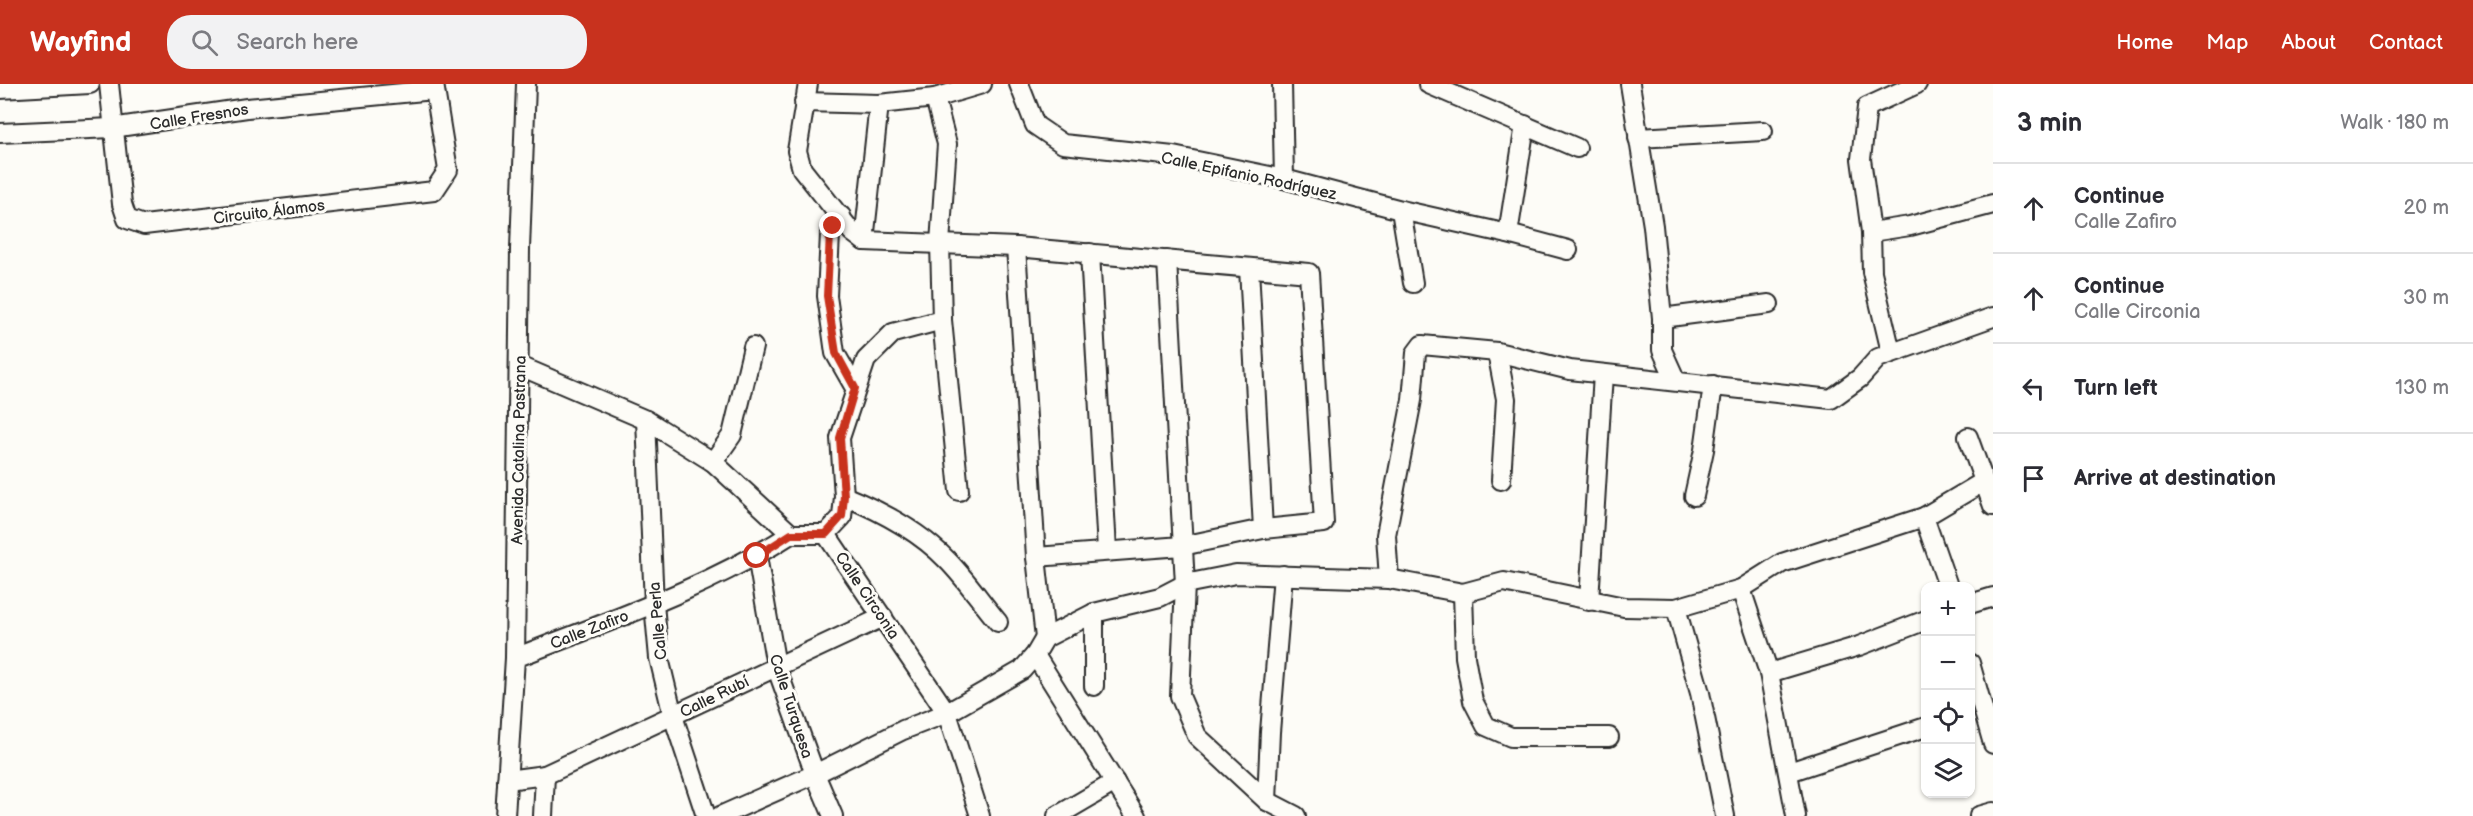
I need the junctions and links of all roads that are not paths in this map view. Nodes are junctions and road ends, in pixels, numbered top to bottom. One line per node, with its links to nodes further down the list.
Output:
1 (90, 84): 11 (street)
2 (109, 84): 16 (street, Circuito Álamos)
3 (526, 84): 43 (street, Avenida Catalina Pastrana)
4 (982, 84): 13 (street)
5 (1019, 84): 21 (street, Calle Epifanio Rodríguez)
6 (1282, 84): 21 (street)
7 (1428, 84): 15 (street)
8 (1630, 84): 19 (street)
9 (1917, 84): 25 (street)
10 (434, 87): 16 (street, Calle Fresnos); 16 (street, Circuito Álamos)
11 (0, 89)
12 (806, 93): 14 (street); 24 (street)
13 (935, 98): 14 (street); 28 (street)
14 (879, 105): 27 (street)
15 (1525, 125): 20 (street); 26 (street)
16 (112, 128): 18 (street, Calle Fresnos)
17 (1763, 131): 19 (street)
18 (0, 133)
19 (1638, 138): 37 (street)
20 (1577, 148)
21 (1284, 179): 23 (street, Calle Epifanio Rodríguez)
22 (1993, 204): 25 (street)
23 (1401, 210): 26 (street, Calle Epifanio Rodríguez); 34 (street)
24 (841, 216): 27 (street); 48 (street)
25 (1872, 232): 42 (street)
26 (1508, 234): 30 (street, Calle Epifanio Rodríguez)
27 (864, 241): 28 (street)
28 (940, 243): 29 (street); 38 (street)
29 (1016, 247): 31 (street); 65 (street)
30 (1568, 250)
31 (1090, 253): 32 (street); 63 (street)
32 (1167, 260): 33 (street); 62 (street)
33 (1249, 268): 59 (street); 59 (street)
34 (1413, 283)
35 (1769, 304): 37 (street)
36 (1993, 317): 42 (street)
37 (1662, 318): 40 (street)
38 (942, 320): 48 (street); 54 (street)
39 (753, 347): 51 (street)
40 (1662, 351): 45 (street); 46 (street)
41 (1497, 352): 44 (street); 52 (street); 67 (street)
42 (1885, 355): 47 (street)
43 (520, 366): 49 (street); 83 (street, Avenida Catalina Pastrana)
44 (1603, 374): 45 (street); 73 (street)
45 (1640, 377): 46 (street)
46 (1676, 381): 47 (street)
47 (1713, 385): 56 (street)
48 (855, 388): 55 (street)
49 (646, 420): 51 (street); 75 (street, Calle Perla)
50 (1968, 437): 53 (street)
51 (713, 462): 60 (street)
52 (1501, 480)
53 (1983, 482): 57 (street); 58 (street)
54 (959, 491)
55 (844, 496): 61 (street); 79 (street)
56 (1694, 496)
57 (1993, 506)
58 (1924, 517): 68 (street); 70 (street)
59 (1263, 529): 62 (street)
60 (791, 534): 61 (street, Calle Circonia); 64 (street, Calle Zafiro)
61 (826, 534): 78 (street, Calle Circonia)
62 (1182, 546): 63 (street); 69 (street)
63 (1107, 550): 65 (street)
64 (757, 556): 75 (street, Calle Zafiro); 84 (street, Calle Turquesa)
65 (1036, 556): 81 (street)
66 (1282, 575): 67 (street); 69 (street); 99 (street)
67 (1389, 579): 71 (street)
68 (1947, 582)
69 (1185, 584): 77 (street); 99 (street)
70 (1741, 589): 76 (street); 85 (street)
71 (1463, 593): 73 (street); 92 (street)
72 (1993, 597): 74 (street)
73 (1589, 601): 76 (street)
74 (1975, 603)
75 (654, 604): 83 (street, Calle Zafiro); 90 (street, Calle Perla)
76 (1676, 608): 110 (street)
77 (1094, 614): 81 (street); 87 (street)
78 (883, 617): 84 (street, Calle Rubí); 89 (street, Calle Circonia)
79 (998, 622)
80 (1921, 622): 85 (street)
81 (1045, 638): 82 (street)
82 (1035, 655): 89 (street); 98 (street)
83 (515, 658): 97 (street, Avenida Catalina Pastrana)
84 (776, 666): 90 (street, Calle Rubí); 95 (street, Calle Turquesa)
85 (1769, 673): 94 (street)
86 (1975, 680): 88 (street)
87 (1094, 686)
88 (1982, 709): 93 (street)
89 (948, 713): 95 (street); 106 (street, Calle Circonia)
90 (673, 716): 96 (street, Calle Rubí); 103 (street, Calle Perla)
91 (1921, 729): 94 (street)
92 (1610, 736)
93 (1993, 744)
94 (1789, 772): 111 (street)
95 (815, 774): 104 (street); 105 (street, Calle Turquesa)
96 (545, 775): 97 (street, Calle Rubí); 102 (street)
97 (507, 780): 101 (street, Avenida Catalina Pastrana)
98 (1116, 782): 107 (street); 108 (street)
99 (1267, 801): 109 (street)
100 (1993, 812): 112 (street)
101 (506, 816)
102 (543, 816)
103 (706, 816)
104 (720, 816)
105 (833, 816)
106 (980, 816)
107 (1057, 816)
108 (1136, 816)
109 (1296, 816)
110 (1725, 816)
111 (1796, 816)
112 (1979, 816)

